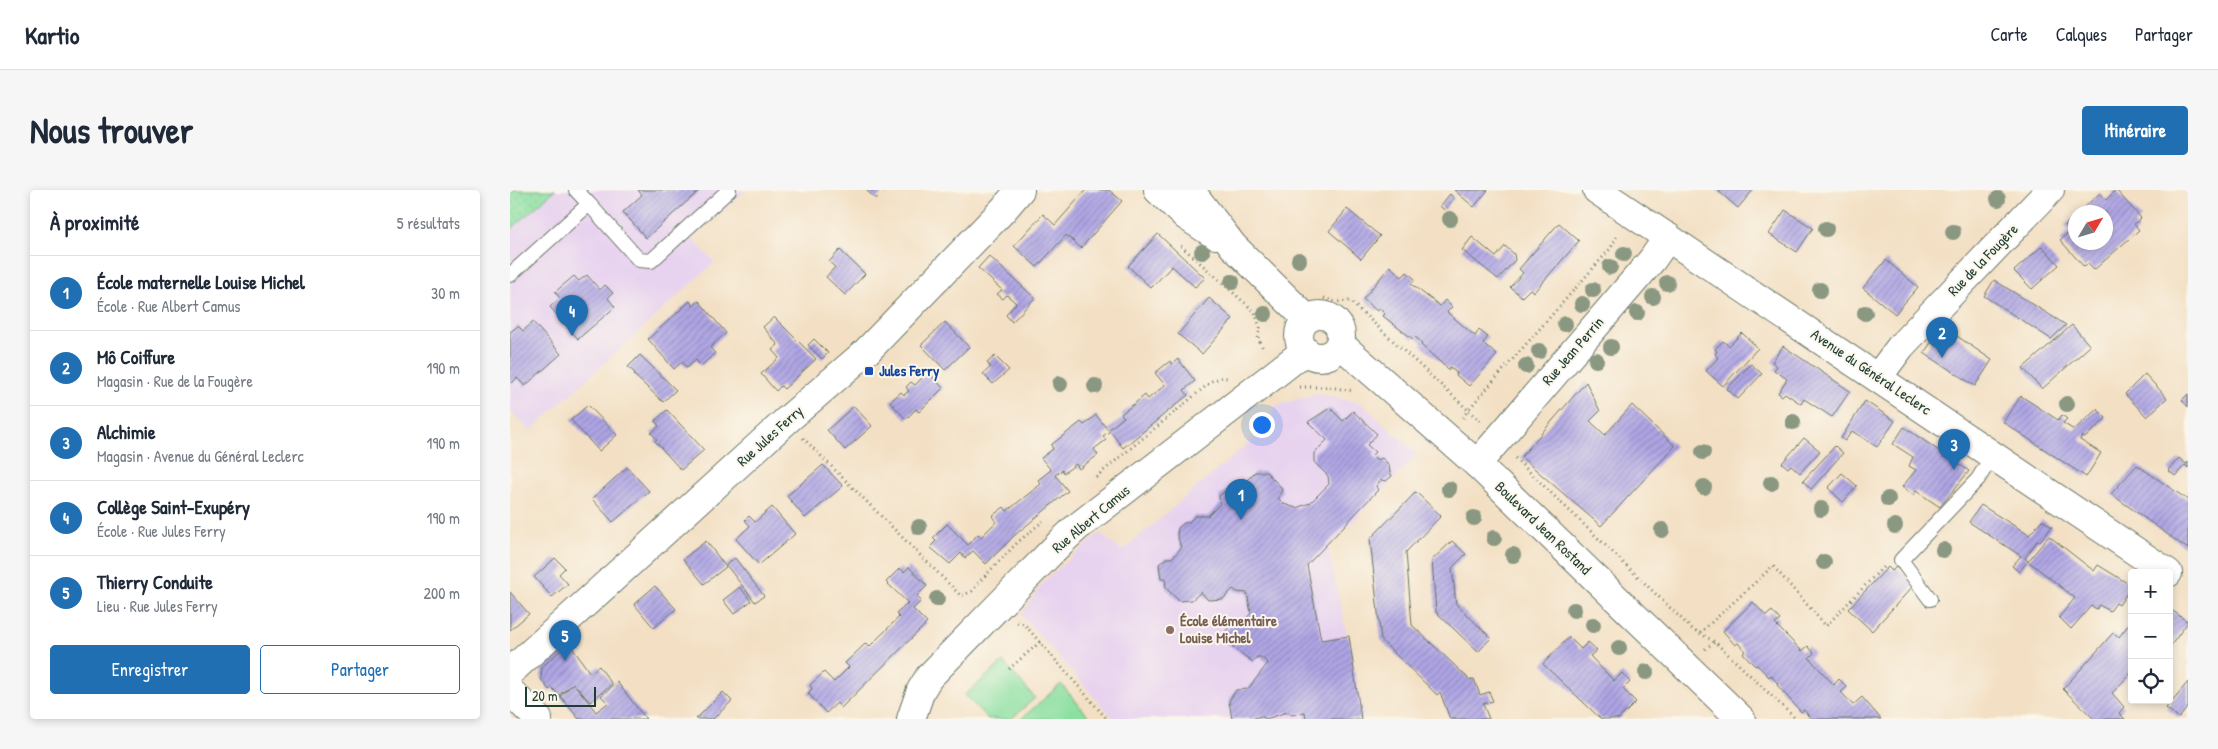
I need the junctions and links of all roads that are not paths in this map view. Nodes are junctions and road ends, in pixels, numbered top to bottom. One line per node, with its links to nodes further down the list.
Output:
1 (576, 190): 8 (lane)
2 (729, 190): 8 (lane)
3 (1020, 190): 22 (street, Rue Jules Ferry)
4 (1158, 190): 10 (street)
5 (1190, 190): 10 (street)
6 (1597, 190): 9 (street, Avenue du Général Leclerc)
7 (2050, 190): 15 (street, Rue de la Fougère)
8 (589, 204): 11 (lane)
9 (1668, 237): 15 (street, Avenue du Général Leclerc); 17 (street, Rue Jean Perrin)
10 (1233, 246): 12 (street)
11 (510, 275)
12 (1307, 319): 13 (street); 14 (street)
13 (1340, 344): 14 (street); 17 (street, Boulevard Jean Rostand)
14 (1305, 351): 25 (street, Rue Albert Camus)
15 (1878, 377): 16 (street, Avenue du Général Leclerc)
16 (1993, 455): 18 (street, Avenue du Général Leclerc); 21 (lane)
17 (1477, 464): 26 (street, Boulevard Jean Rostand)
18 (2163, 569)
19 (2173, 576): 20 (street, Avenue du Général Leclerc)
20 (2188, 586)
21 (1930, 599)
22 (510, 672)
23 (510, 691): 24 (street)
24 (538, 719)
25 (911, 719)
26 (1741, 719)

